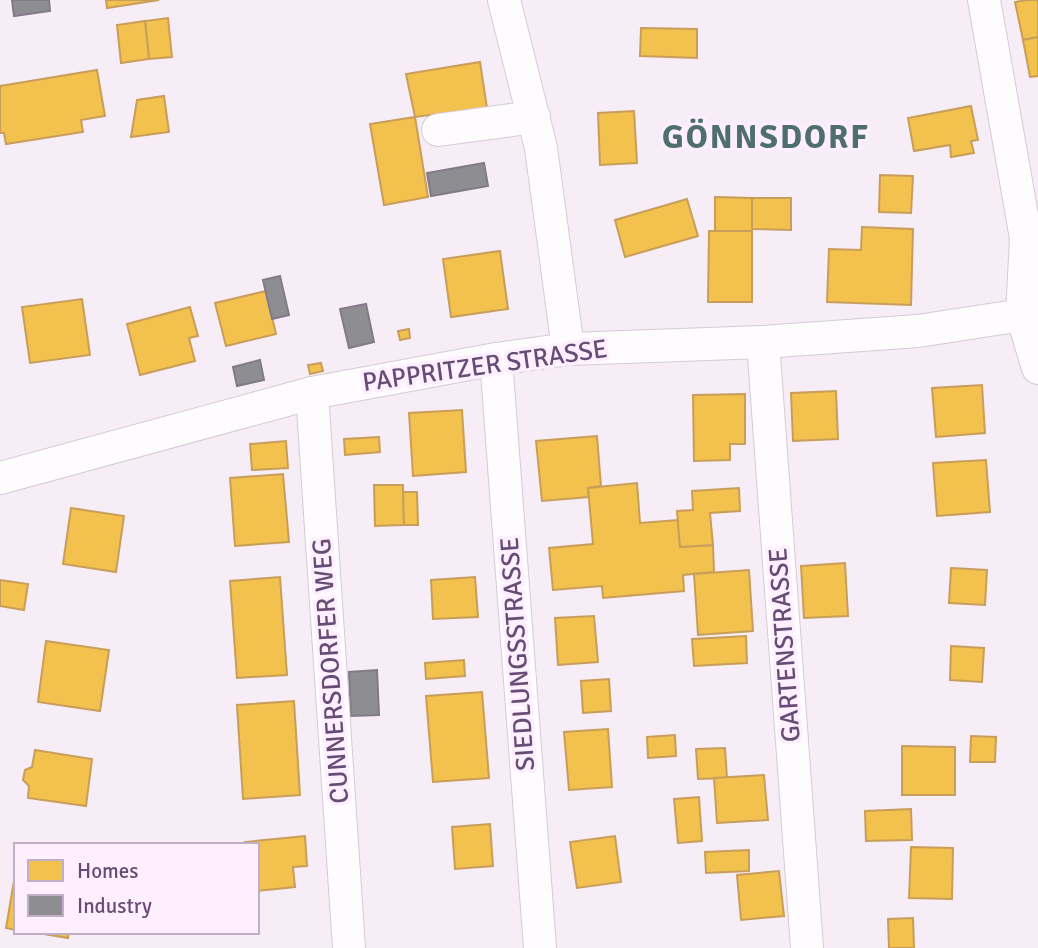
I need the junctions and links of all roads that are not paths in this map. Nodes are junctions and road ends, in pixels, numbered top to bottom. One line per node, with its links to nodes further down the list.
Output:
1 (504, 0): 3 (street)
2 (984, 0): 5 (street)
3 (534, 117): 4 (street); 7 (street)
4 (438, 130)
5 (1030, 319): 6 (street, PAPPRITZER STRASSE); 9 (street)
6 (763, 342): 7 (street, PAPPRITZER STRASSE); 14 (street, GARTENSTRASSE)
7 (568, 349): 8 (street, PAPPRITZER STRASSE)
8 (496, 359): 10 (street, PAPPRITZER STRASSE); 13 (street, SIEDLUNGSSTRASSE)
9 (1038, 368)
10 (312, 393): 11 (street, PAPPRITZER STRASSE); 12 (street, CUNNERSDORFER WEG)
11 (0, 478)
12 (349, 948)
13 (540, 948)
14 (807, 948)

